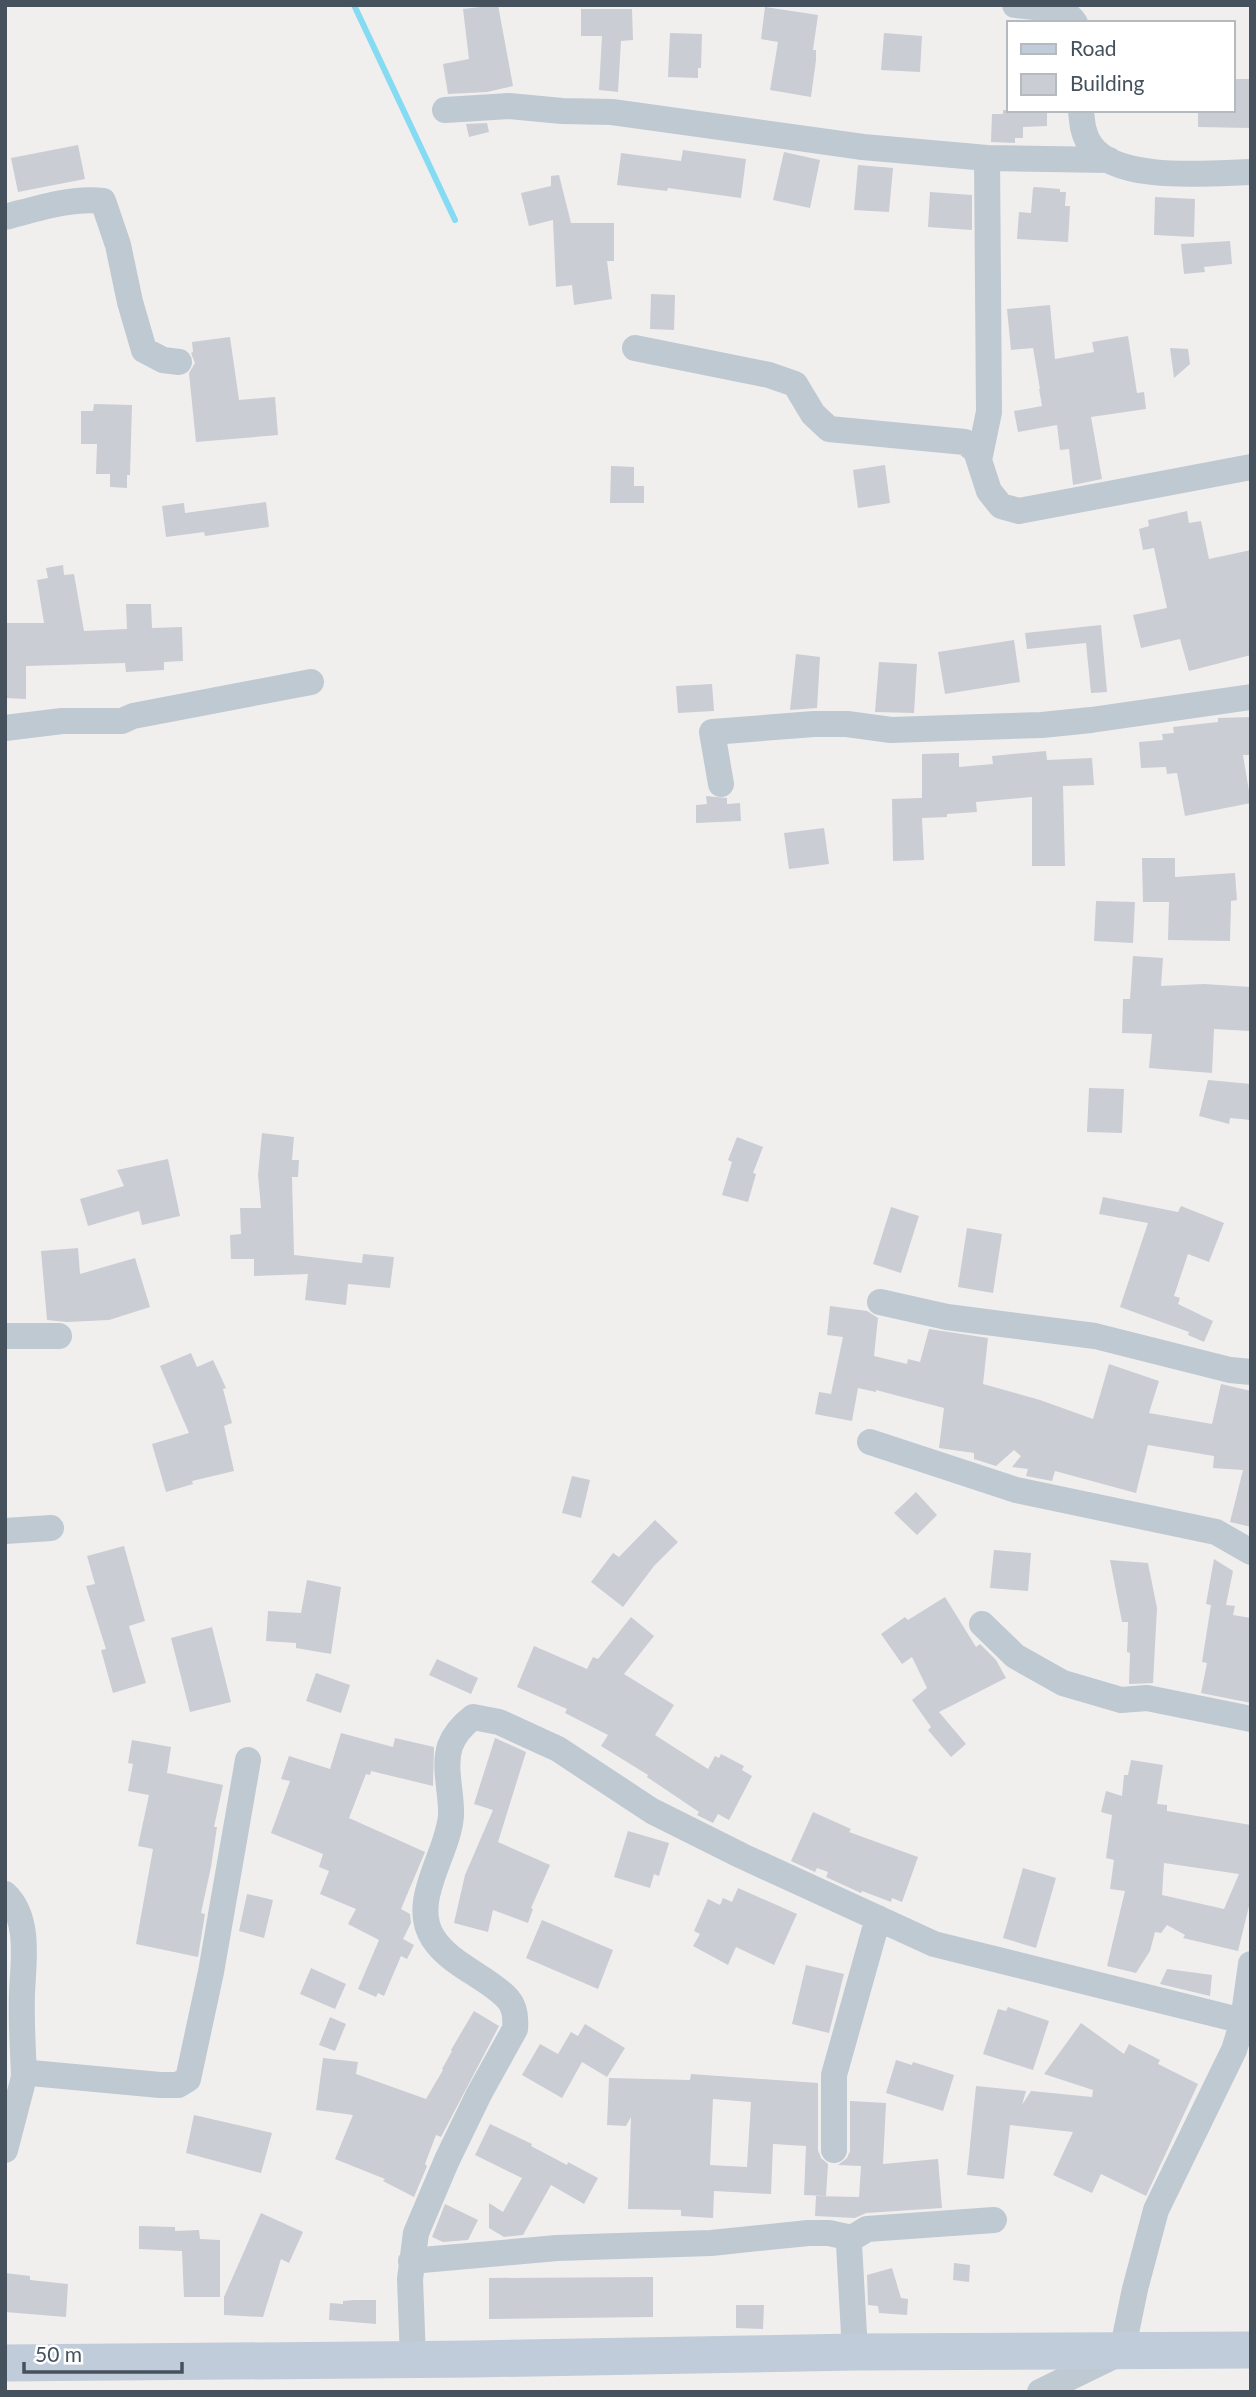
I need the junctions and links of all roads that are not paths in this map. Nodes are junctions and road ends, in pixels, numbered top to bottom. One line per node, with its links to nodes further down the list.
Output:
1 (1015, 5): 2 (street)
2 (1074, 21)
3 (445, 110): 5 (street)
4 (1082, 112): 6 (street)
5 (987, 158): 6 (street); 11 (street)
6 (1109, 160): 7 (street)
7 (1251, 173)
8 (5, 217): 10 (street)
9 (635, 348): 11 (street)
10 (179, 362)
11 (979, 460): 12 (street)
12 (1251, 467)
13 (311, 682): 15 (street)
14 (1251, 697): 16 (street)
15 (5, 727)
16 (720, 784)
17 (880, 1302): 20 (street)
18 (5, 1336): 19 (street)
19 (59, 1336)
20 (1251, 1371)
21 (870, 1442): 24 (street)
22 (51, 1528): 23 (street)
23 (5, 1531)
24 (1251, 1552)
25 (982, 1624): 26 (street)
26 (1251, 1719)
27 (247, 1760): 32 (street)
28 (5, 1894): 32 (street)
29 (878, 1918): 31 (street); 34 (street); 37 (street)
30 (1251, 1964): 31 (street)
31 (1243, 2021): 40 (street)
32 (24, 2077): 33 (street)
33 (5, 2150)
34 (834, 2150)
35 (994, 2220): 36 (street)
36 (852, 2238): 37 (street); 39 (street)
37 (411, 2261): 41 (street)
38 (1251, 2350): 40 (main road)
39 (855, 2352): 40 (main road); 41 (main road)
40 (1122, 2352): 43 (street)
41 (414, 2359): 42 (main road)
42 (5, 2363)
43 (1040, 2392)

